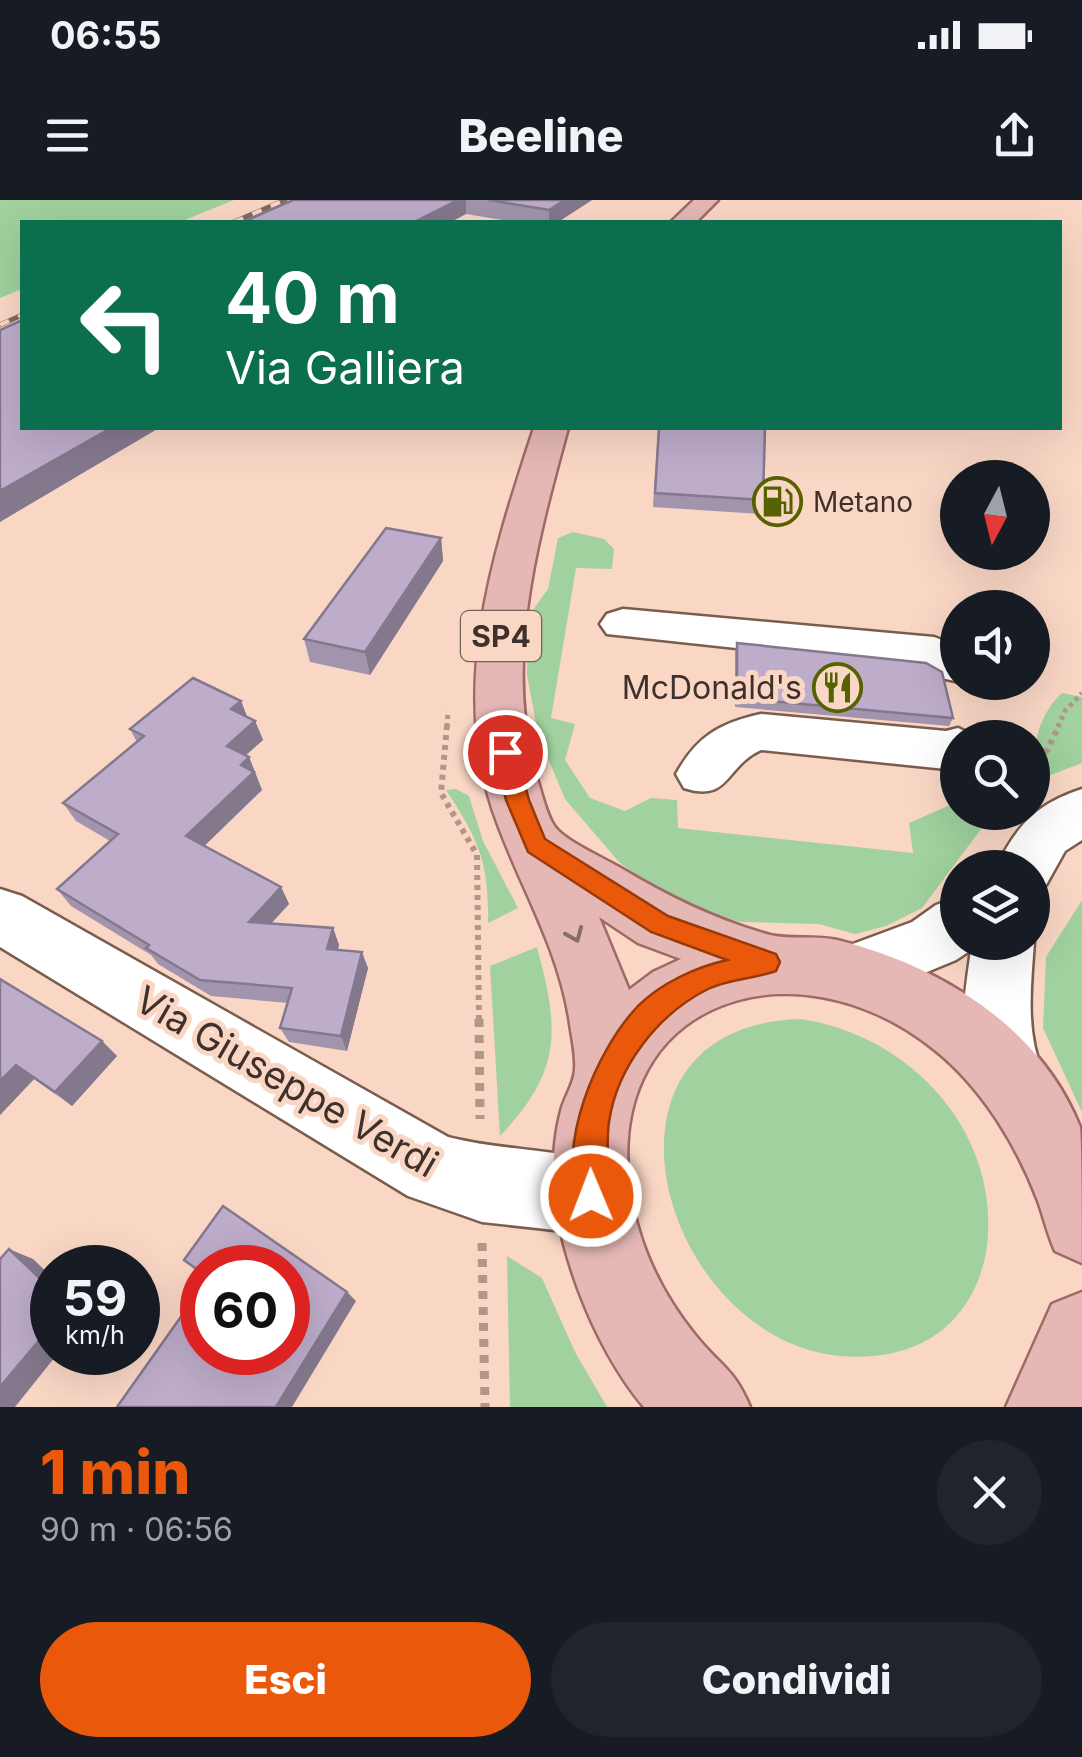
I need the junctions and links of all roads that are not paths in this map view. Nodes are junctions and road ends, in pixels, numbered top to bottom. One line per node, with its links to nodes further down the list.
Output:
1 (706, 200): 2 (main road)
2 (685, 220)
3 (550, 430): 9 (main road, SP4)
4 (622, 624): 5 (street)
5 (940, 656)
6 (940, 749): 7 (street)
7 (703, 774)
8 (1082, 811): 10 (street)
9 (507, 850): 14 (main road); 16 (main road, one-way to 16)
10 (1036, 850)
11 (0, 915): 18 (street, Via Giuseppe Verdi)
12 (940, 936): 15 (street)
13 (1001, 960): 17 (street)
14 (766, 962): 15 (main road); 16 (main road)
15 (856, 972): 17 (main road)
16 (610, 1069): 18 (main road)
17 (1008, 1073): 19 (main road)
18 (591, 1196): 21 (main road)
19 (1081, 1214): 20 (main road)
20 (1082, 1224)
21 (674, 1389)

